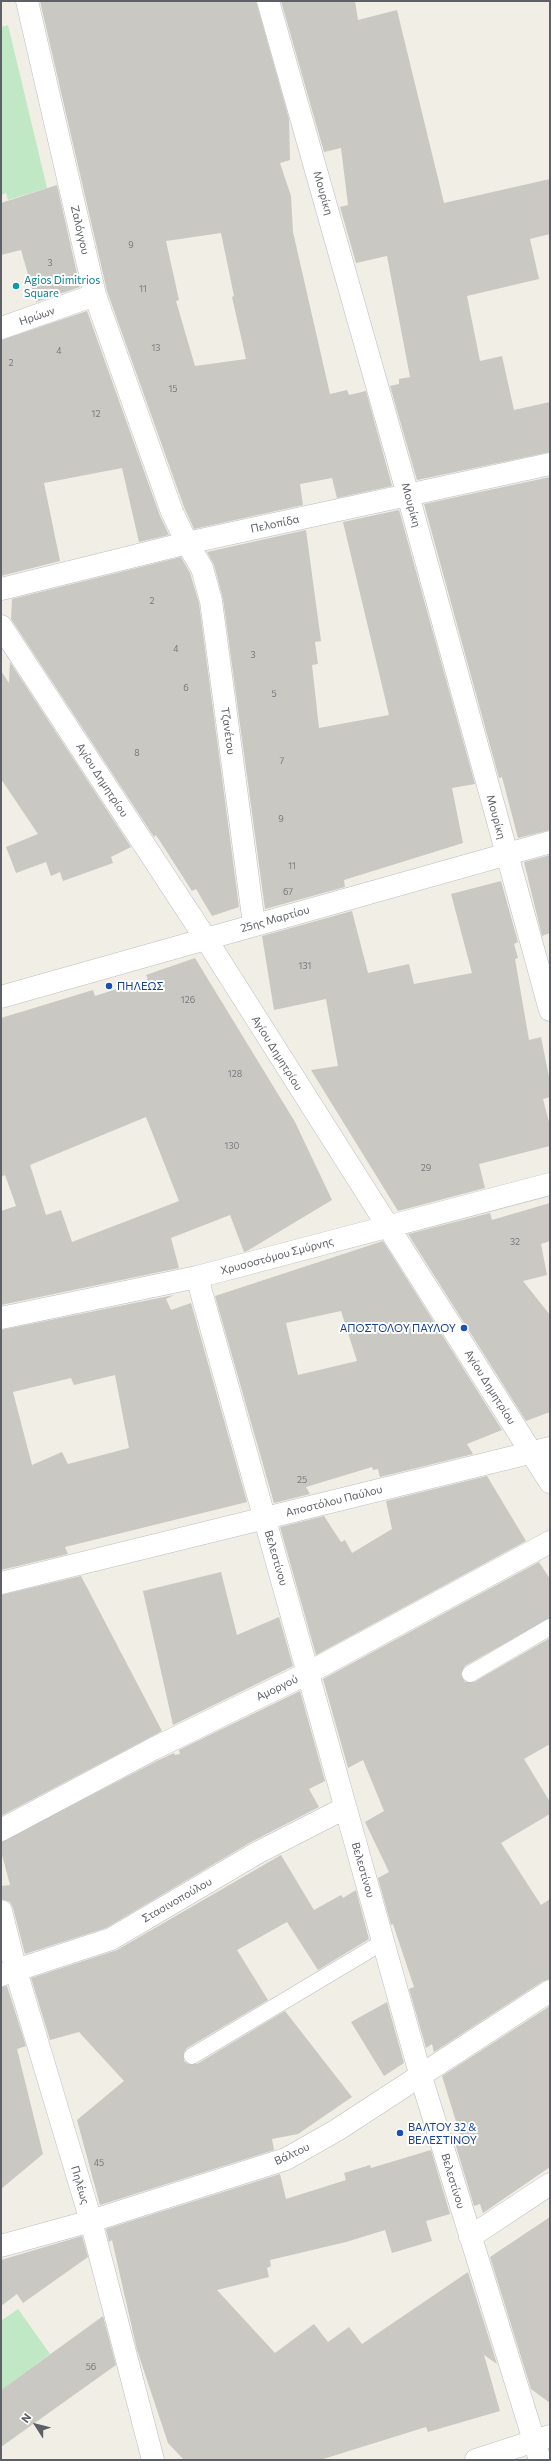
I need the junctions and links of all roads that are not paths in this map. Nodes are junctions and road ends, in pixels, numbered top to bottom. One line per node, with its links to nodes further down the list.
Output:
1 (27, 1): 3 (street, Ζαλόγγου)
2 (268, 1): 6 (street, Μουρίκη)
3 (95, 295): 4 (street, Ηρώων); 7 (street, Ζαλόγγου)
4 (1, 328)
5 (550, 464): 6 (street, Πελοπίδα)
6 (408, 495): 7 (street, Πελοπίδα); 11 (street, Μουρίκη)
7 (187, 543): 8 (street, Πελοπίδα); 12 (street, Τζανέτου)
8 (1, 589)
9 (1, 626): 13 (street, Αγίου Δημητρίου)
10 (550, 842): 11 (street, 25ης Μαρτίου)
11 (506, 853): 12 (street, 25ης Μαρτίου); 15 (street, Μουρίκη)
12 (254, 924): 13 (street, 25ης Μαρτίου)
13 (206, 939): 14 (street, 25ης Μαρτίου); 17 (street, Αγίου Δημητρίου)
14 (1, 997)
15 (550, 1010)
16 (550, 1184): 17 (street, Χρυσοστόμου Σμύρνης)
17 (387, 1227): 18 (street, Χρυσοστόμου Σμύρνης); 20 (street, Αγίου Δημητρίου)
18 (197, 1277): 19 (street, Χρυσοστόμου Σμύρνης); 22 (street, Βελεστίνου)
19 (1, 1318)
20 (541, 1450): 21 (street, Αγίου Δημητρίου); 22 (street, Αποστόλου Παύλου)
21 (550, 1482)
22 (264, 1518): 24 (street, Αποστόλου Παύλου); 26 (street, Βελεστίνου)
23 (550, 1542): 26 (street, Αμοργού)
24 (1, 1583)
25 (550, 1628): 27 (lane)
26 (308, 1673): 28 (street, Βελεστίνου); 29 (street, Αμοργού)
27 (470, 1674)
28 (345, 1808): 31 (street, Βελεστίνου); 32 (street, Στασινοπούλου)
29 (1, 1830)
30 (1, 1911): 32 (street, Πηλέως)
31 (383, 1942): 34 (lane); 35 (street, Βελεστίνου)
32 (9, 1973): 37 (street, Πηλέως)
33 (550, 1991): 35 (street, Βάλτου)
34 (192, 2056)
35 (421, 2077): 37 (street, Βάλτου); 38 (street, Βελεστίνου)
36 (550, 2184): 38 (street)
37 (91, 2221): 39 (street, Βάλτου); 41 (street, Πηλέως)
38 (470, 2237): 40 (street, Βελεστίνου)
39 (1, 2246)
40 (541, 2446): 42 (street)
41 (153, 2460)
42 (476, 2460)

